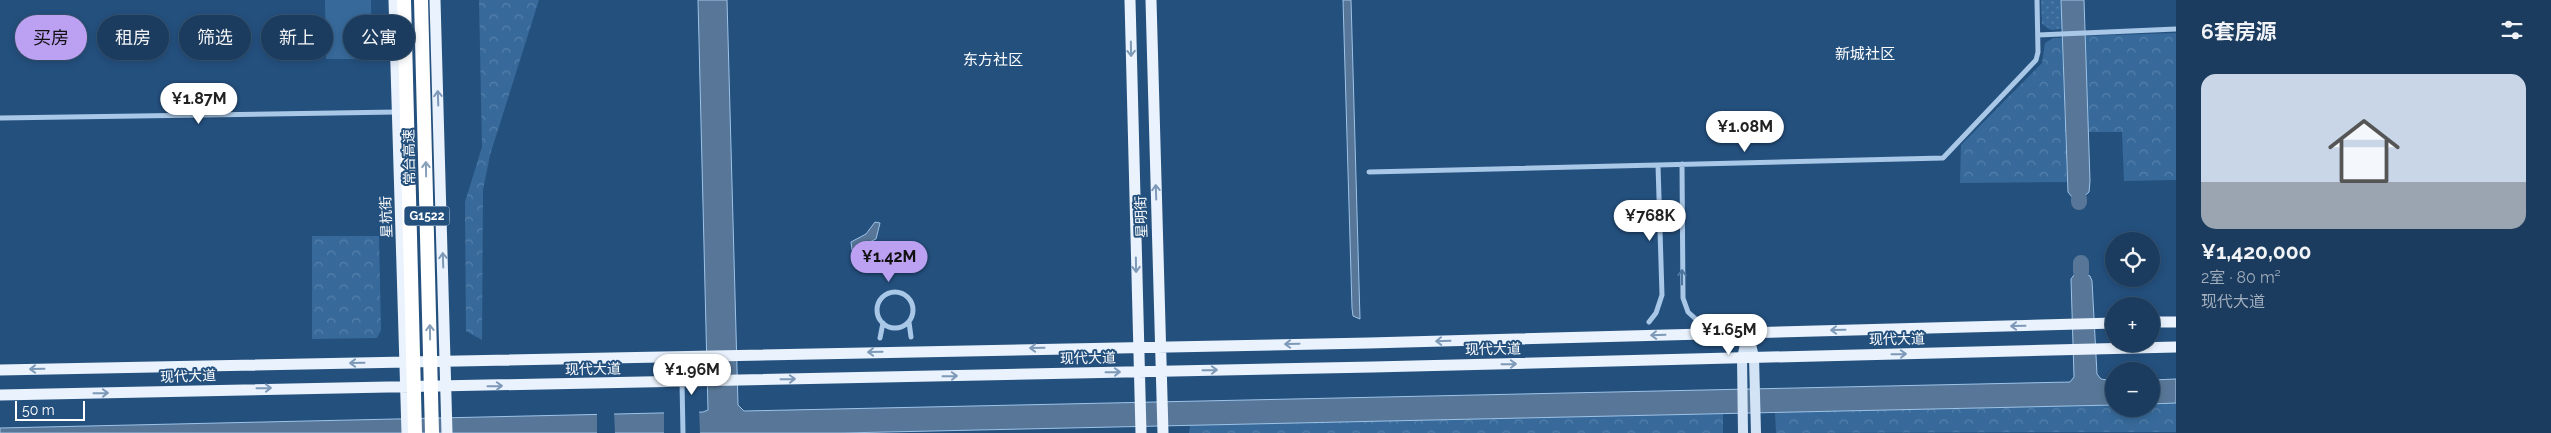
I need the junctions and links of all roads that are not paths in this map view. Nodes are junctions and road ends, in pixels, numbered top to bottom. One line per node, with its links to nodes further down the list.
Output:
1 (394, 0): 10 (main road, 星杭街)
2 (404, 0): 40 (highway, 常台高速 / G1522, bridge)
3 (421, 0): 41 (highway, 常台高速 / G1522, one-way to 3, bridge)
4 (436, 0): 31 (main road, one-way to 4)
5 (1130, 0): 25 (main road, 星明街, one-way to 25)
6 (1150, 0): 26 (main road, 星明街, one-way to 6)
7 (2037, 0): 9 (street)
8 (2176, 28): 9 (street)
9 (2038, 35): 12 (street)
10 (398, 112): 11 (street); 30 (main road, 星杭街)
11 (0, 118)
12 (1682, 164): 13 (street); 15 (street, one-way to 12)
13 (1658, 165): 14 (street); 17 (street)
14 (1368, 172)
15 (1698, 321)
16 (908, 322): 20 (street); 20 (street); 23 (street)
17 (1650, 322)
18 (2160, 322): 19 (main road)
19 (2176, 322)
20 (883, 323): 24 (street)
21 (2105, 324): 22 (main road, 现代大道, one-way to 22)
22 (1748, 332): 26 (main road, 现代大道, one-way to 26); 28 (main road); 29 (main road)
23 (911, 337)
24 (880, 338)
25 (1138, 346): 26 (main road, 现代大道); 31 (main road, 现代大道, one-way to 31); 33 (main road, 星明街)
26 (1160, 346): 34 (main road, 星明街)
27 (2176, 347): 28 (main road, 现代大道, one-way to 27)
28 (1754, 357): 29 (main road, 现代大道); 47 (main road)
29 (1742, 358): 34 (main road, 现代大道, one-way to 29); 46 (main road)
30 (405, 362): 31 (main road, 现代大道); 32 (main road, 现代大道, one-way to 32); 36 (main road, 星杭街)
31 (446, 362): 37 (main road)
32 (0, 370)
33 (1139, 371): 34 (main road, 现代大道); 35 (main road, 现代大道, one-way to 33); 44 (main road, 星明街)
34 (1161, 371): 45 (main road, 星明街)
35 (682, 382): 37 (main road, 现代大道, one-way to 35); 43 (street)
36 (406, 387): 37 (main road, 现代大道); 38 (main road, 现代大道, one-way to 36); 39 (main road, 星杭街)
37 (446, 387): 42 (main road)
38 (0, 395)
39 (407, 433)
40 (415, 433)
41 (432, 433)
42 (447, 433)
43 (683, 433)
44 (1141, 433)
45 (1163, 433)
46 (1743, 433)
47 (1756, 433)

